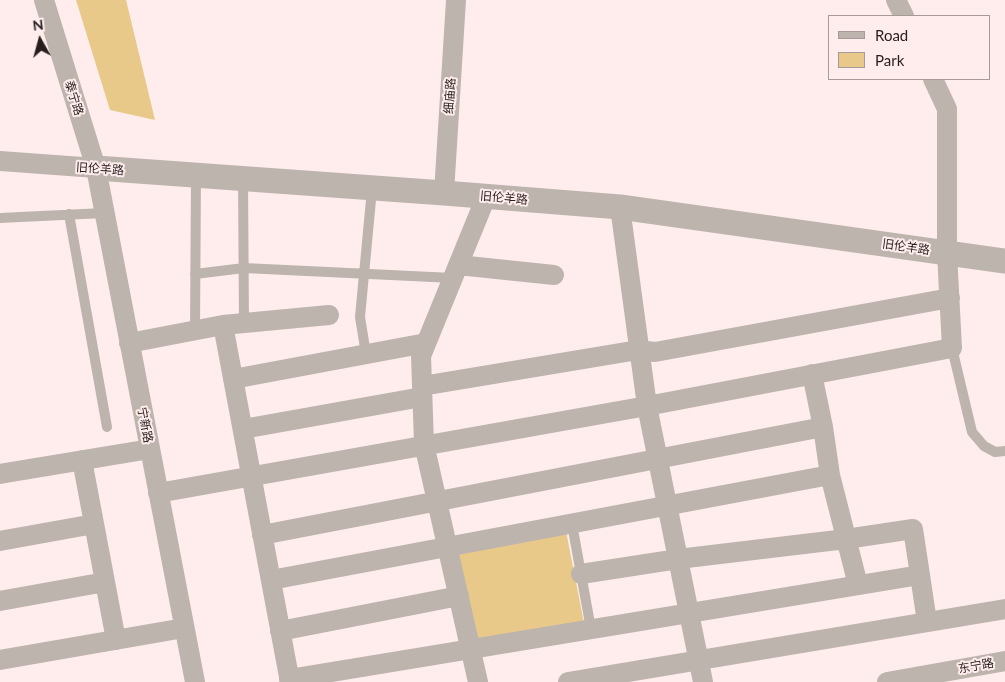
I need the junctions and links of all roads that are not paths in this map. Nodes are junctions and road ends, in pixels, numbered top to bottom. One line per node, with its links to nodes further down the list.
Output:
1 (44, 0): 7 (street, 泰宁路)
2 (456, 0): 11 (street, 细庙路)
3 (896, 0): 4 (street)
4 (904, 15)
5 (934, 80): 17 (street)
6 (0, 161): 7 (street, 旧伦羊路)
7 (96, 168): 8 (street, 旧伦羊路); 14 (street, 宁新路)
8 (196, 175): 9 (street, 旧伦羊路); 21 (lane)
9 (243, 178): 10 (street, 旧伦羊路); 19 (lane)
10 (372, 188): 11 (street, 旧伦羊路); 22 (lane)
11 (444, 193): 12 (street, 旧伦羊路)
12 (486, 197): 13 (street, 旧伦羊路); 20 (street)
13 (620, 207): 17 (street, 旧伦羊路); 32 (street)
14 (104, 213): 15 (lane); 29 (street, 宁新路)
15 (69, 214): 16 (lane); 38 (lane)
16 (0, 218)
17 (947, 253): 18 (street, 旧伦羊路); 24 (street)
18 (1005, 261)
19 (244, 268): 21 (lane); 22 (lane); 26 (lane)
20 (455, 272): 22 (lane); 23 (street); 30 (street)
21 (195, 274): 28 (lane)
22 (364, 274): 33 (lane)
23 (554, 274)
24 (950, 298): 31 (street); 32 (street)
25 (329, 316): 26 (street)
26 (244, 323): 27 (street)
27 (223, 325): 28 (street); 35 (street)
28 (195, 331): 29 (street)
29 (129, 343): 42 (street, 宁新路)
30 (426, 343): 33 (street); 36 (street)
31 (952, 348): 34 (street); 43 (lane)
32 (638, 350): 36 (street); 37 (street)
33 (366, 354): 35 (street)
34 (812, 374): 37 (street); 39 (street)
35 (233, 379): 40 (street)
36 (422, 392): 40 (street); 41 (street)
37 (647, 406): 41 (street); 44 (street)
38 (107, 427)
39 (823, 427): 44 (street); 47 (street)
40 (242, 429): 48 (street)
41 (424, 444): 48 (street); 50 (street)
42 (150, 449): 45 (street); 49 (street, 宁新路)
43 (1005, 451)
44 (658, 459): 50 (street); 51 (street)
45 (82, 460): 46 (street); 52 (street)
46 (0, 474)
47 (830, 475): 51 (street); 55 (street)
48 (251, 476): 49 (street); 54 (street)
49 (158, 493): 69 (street, 宁新路)
50 (437, 501): 54 (street); 57 (street)
51 (667, 506): 53 (street); 58 (street)
52 (94, 524): 56 (street); 62 (street)
53 (572, 524): 57 (street); 59 (lane)
54 (262, 535): 61 (street)
55 (846, 539): 58 (street); 60 (street); 63 (street)
56 (0, 541)
57 (448, 547): 61 (street); 64 (street)
58 (678, 559): 59 (street); 67 (street)
59 (581, 574): 70 (lane)
60 (920, 575): 63 (street); 68 (street)
61 (270, 580): 71 (street)
62 (105, 582): 65 (street); 72 (street)
63 (858, 585): 67 (street)
64 (459, 596): 71 (street); 73 (street)
65 (0, 601)
66 (1005, 609): 68 (street)
67 (688, 613): 70 (street); 75 (street)
68 (927, 622): 75 (street)
69 (184, 628): 72 (street); 78 (street, 宁新路)
70 (591, 629): 73 (street)
71 (280, 631): 77 (street)
72 (116, 640): 74 (street)
73 (471, 649): 77 (street); 79 (street)
74 (0, 660)
75 (698, 660): 80 (street); 81 (street)
76 (1005, 661): 82 (street, 东宁路)
77 (289, 680)
78 (195, 682)
79 (478, 682)
80 (568, 682)
81 (703, 682)
82 (887, 682)

